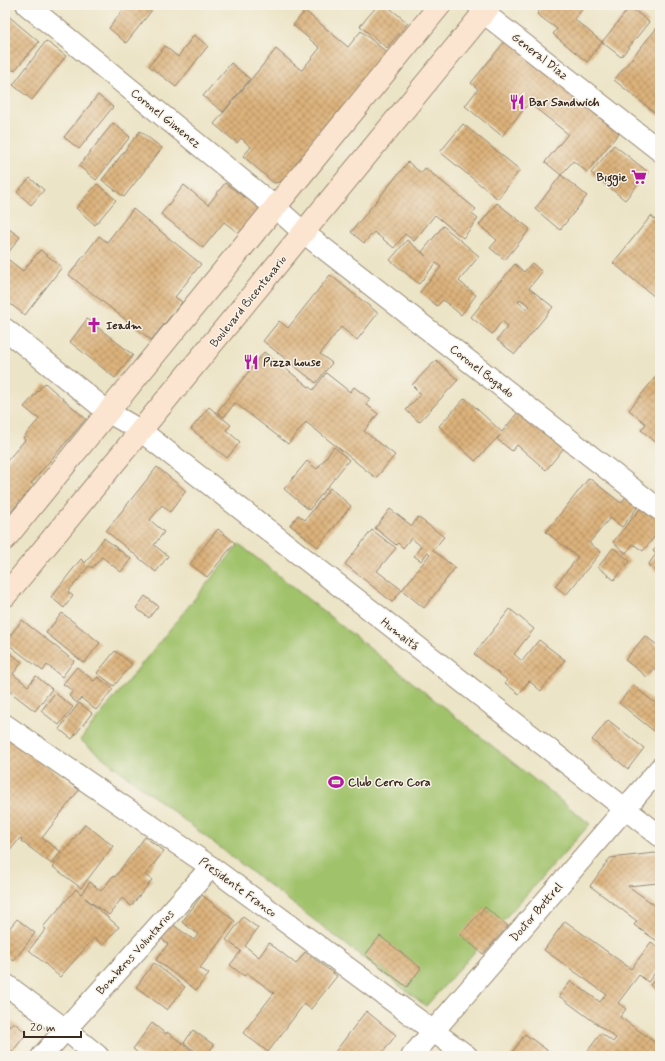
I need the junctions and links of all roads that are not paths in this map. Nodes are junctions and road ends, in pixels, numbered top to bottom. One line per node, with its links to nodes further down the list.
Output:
1 (27, 5): 5 (street, Coronel Gimenez)
2 (440, 5): 5 (main road)
3 (484, 8): 4 (street, General Díaz); 6 (main road, Boulevard Bicentenario)
4 (660, 151)
5 (275, 207): 6 (street, Coronel Gimenez); 8 (main road)
6 (304, 233): 9 (main road, Boulevard Bicentenario); 10 (street, Coronel Bogado)
7 (5, 329): 8 (street, Humaitá)
8 (108, 412): 9 (street, Humaitá); 11 (main road)
9 (141, 431): 12 (main road, Boulevard Bicentenario); 15 (street, Humaitá)
10 (660, 510)
11 (5, 539)
12 (5, 596)
13 (5, 725): 17 (street, Presidente Franco)
14 (660, 768): 15 (street, Doctor Bottrel)
15 (625, 808): 16 (street, Humaitá); 20 (street, Doctor Bottrel)
16 (660, 836)
17 (211, 867): 19 (street, Bomberos Voluntarios); 20 (street, Presidente Franco)
18 (5, 984): 19 (street)
19 (66, 1030): 21 (street, Bomberos Voluntarios); 22 (street)
20 (433, 1031): 23 (street, Doctor Bottrel); 24 (street, Presidente Franco)
21 (42, 1056)
22 (98, 1056)
23 (412, 1056)
24 (467, 1056)

